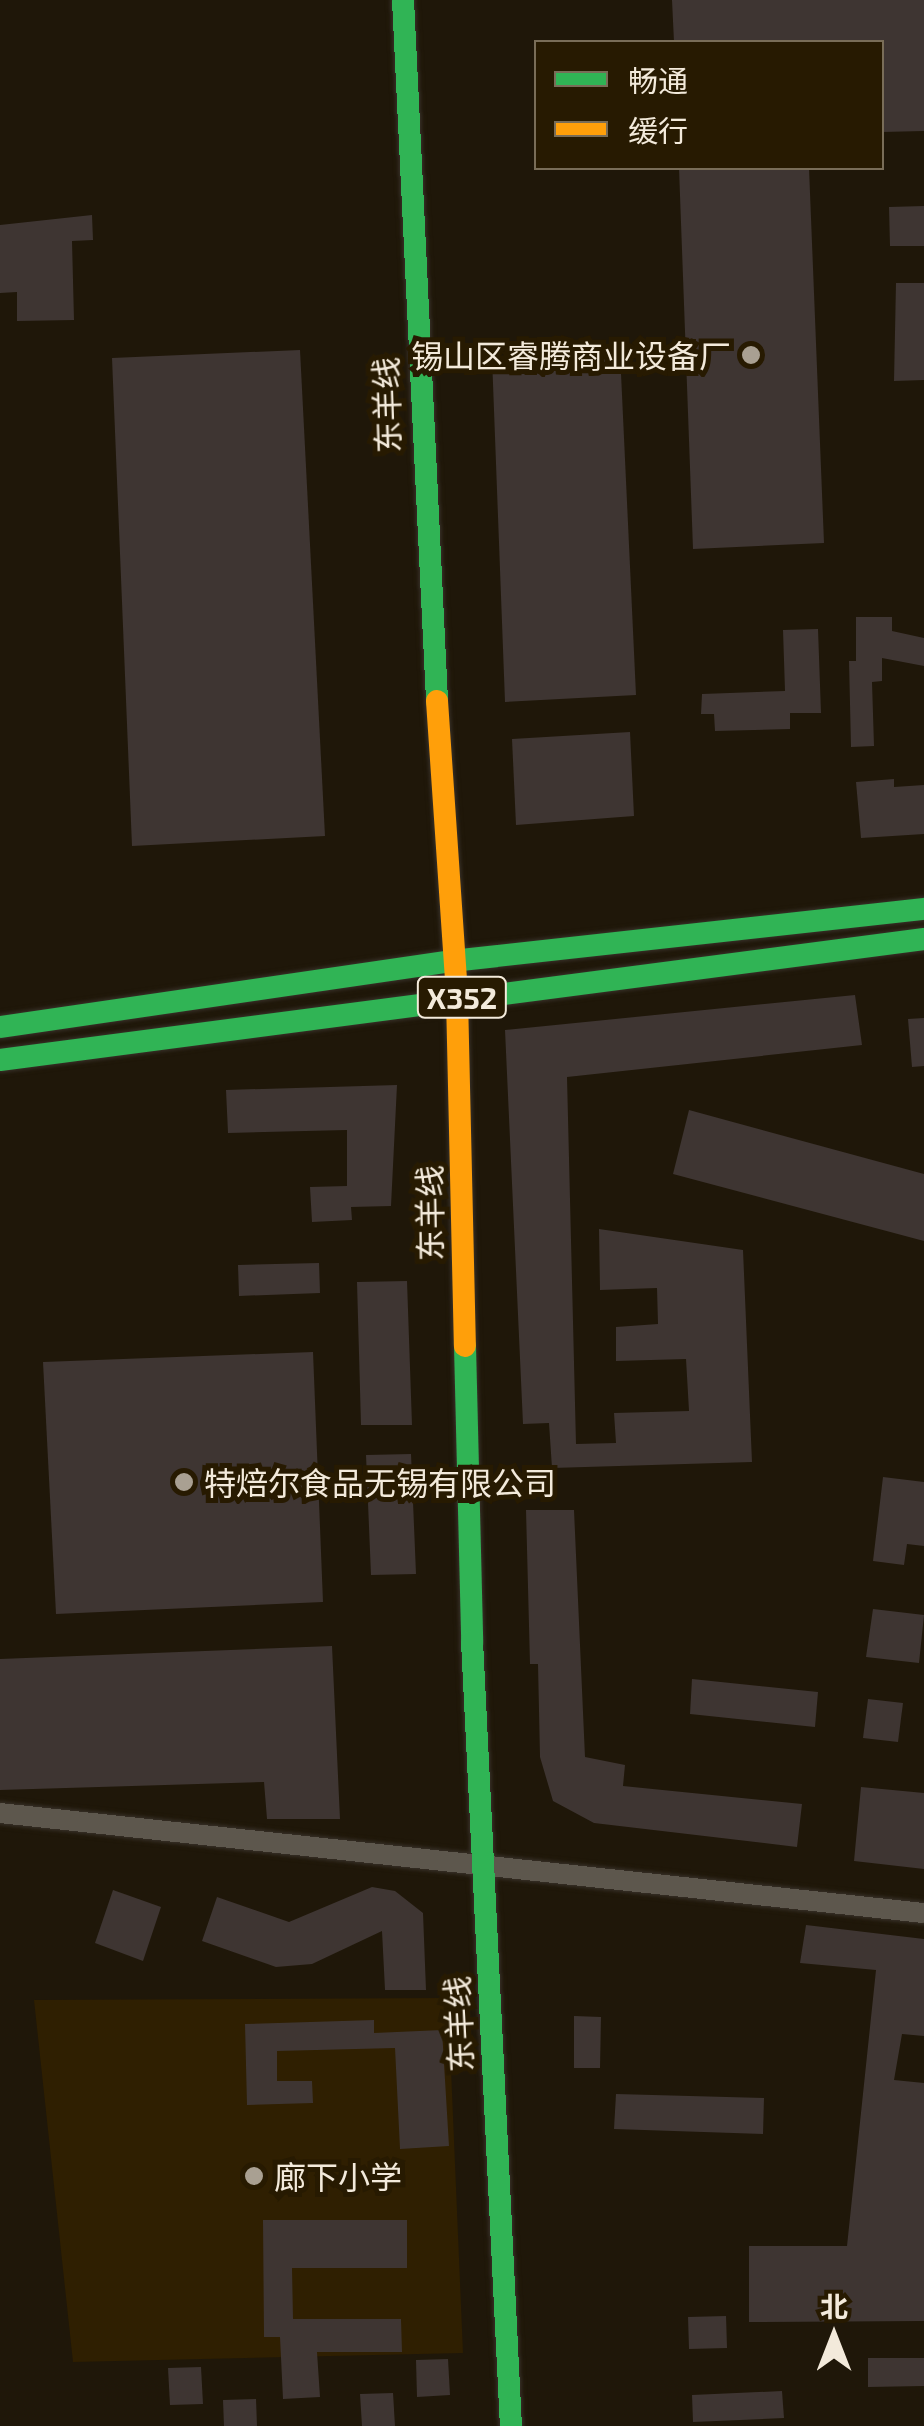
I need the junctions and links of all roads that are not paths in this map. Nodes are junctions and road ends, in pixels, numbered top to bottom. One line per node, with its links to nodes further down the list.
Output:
1 (403, 0): 4 (main road, 东羊线)
2 (924, 909): 4 (main road, X352)
3 (924, 940): 5 (main road, X352)
4 (452, 961): 5 (main road, 东羊线); 6 (main road, X352)
5 (457, 998): 7 (main road, X352); 9 (main road, 东羊线)
6 (0, 1026)
7 (0, 1060)
8 (0, 1813): 9 (street)
9 (482, 1861): 10 (street); 11 (main road, 东羊线)
10 (924, 1912)
11 (511, 2426)

